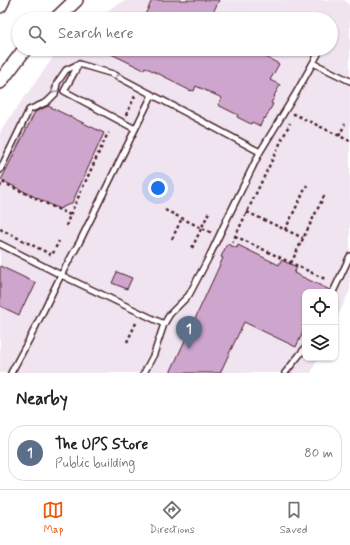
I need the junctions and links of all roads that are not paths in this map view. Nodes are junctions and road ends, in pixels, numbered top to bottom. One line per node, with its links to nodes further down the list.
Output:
1 (3, 0): 3 (street)
2 (76, 0): 4 (street)
3 (0, 6)
4 (63, 12)
5 (20, 56): 10 (street)
6 (317, 56): 7 (lane)
7 (313, 63): 9 (lane); 13 (lane)
8 (79, 64): 11 (lane, one-way to 8); 12 (lane); 14 (lane, one-way to 14)
9 (350, 81)
10 (0, 82)
11 (152, 95): 12 (lane); 13 (lane)
12 (135, 129): 17 (lane)
13 (260, 152): 19 (lane)
14 (0, 170)
15 (0, 244): 17 (lane)
16 (350, 256): 18 (lane)
17 (61, 275): 19 (lane); 21 (lane)
18 (334, 289)
19 (164, 324): 22 (lane)
20 (302, 352): 23 (lane)
21 (11, 373)
22 (144, 373)
23 (285, 373)

